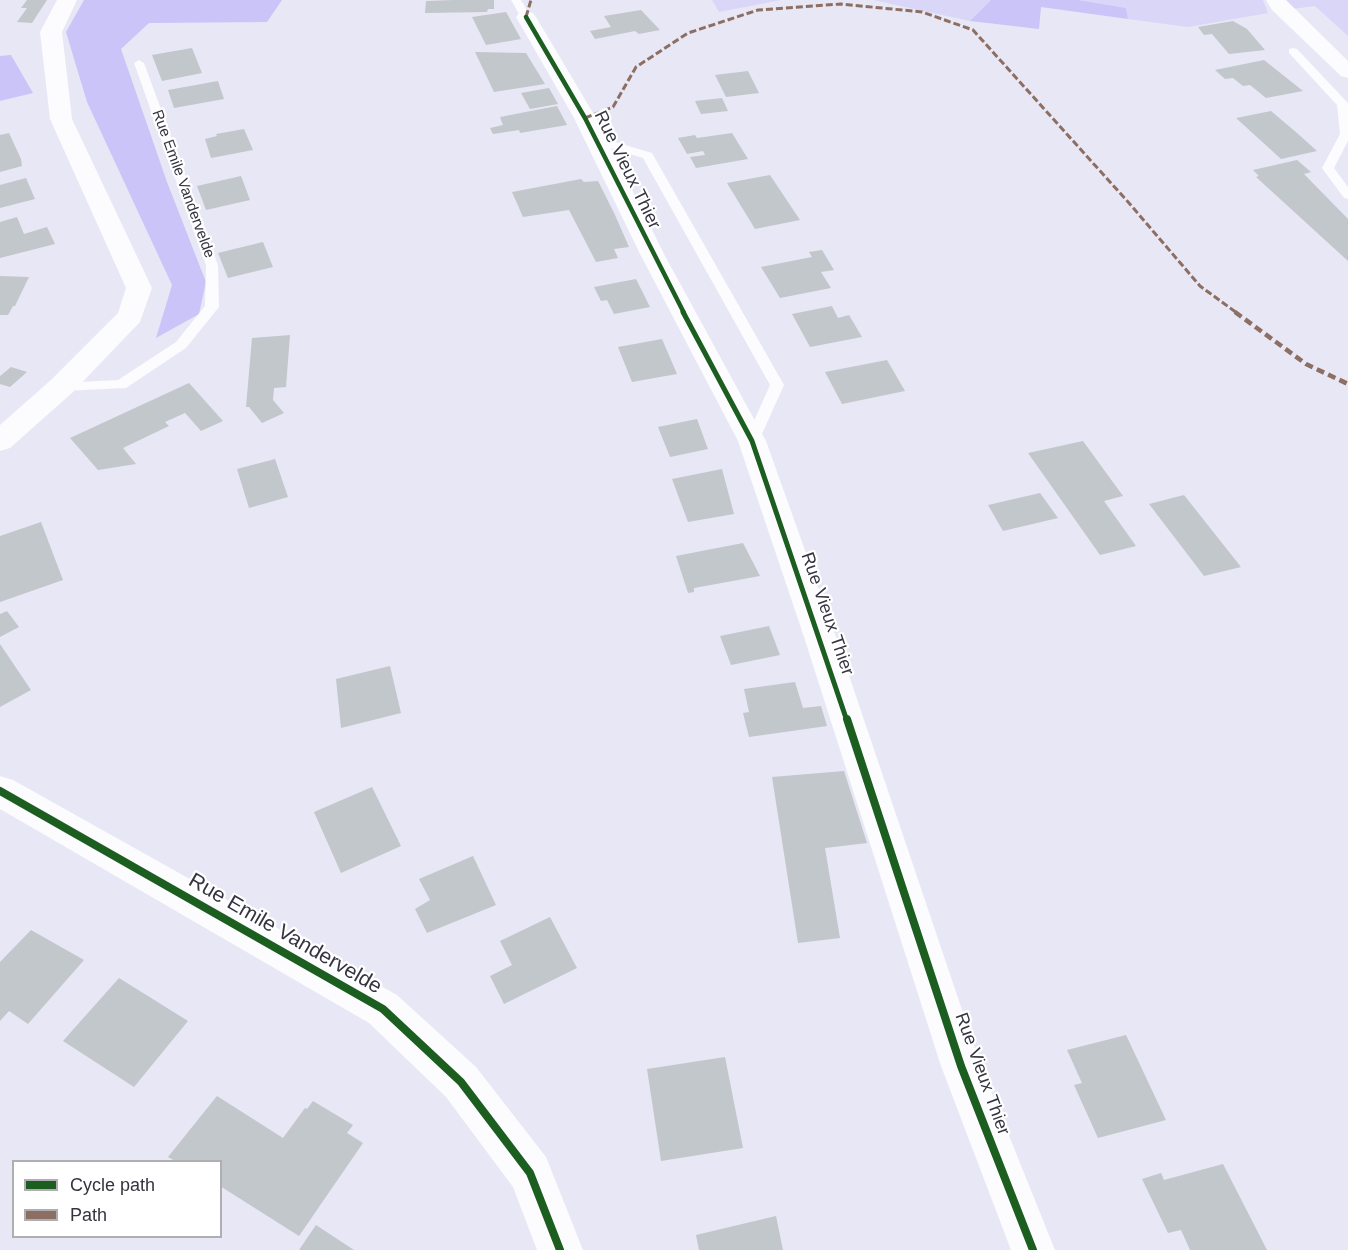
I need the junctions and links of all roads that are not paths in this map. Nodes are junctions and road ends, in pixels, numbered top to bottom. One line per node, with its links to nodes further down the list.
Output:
1 (67, 0): 9 (street)
2 (1276, 0): 6 (street)
3 (521, 8): 7 (street, Rue Vieux Thier)
4 (1293, 51): 8 (lane)
5 (139, 63): 9 (lane, Rue Emile Vandervelde)
6 (1348, 72)
7 (595, 140): 11 (street, Rue Vieux Thier); 11 (lane, Rue Vieux Thier)
8 (1348, 195)
9 (62, 386): 10 (street)
10 (0, 441)
11 (752, 441): 14 (street, Rue Vieux Thier)
12 (0, 791): 13 (street, Rue Emile Vandervelde)
13 (560, 1250)
14 (1033, 1250)

